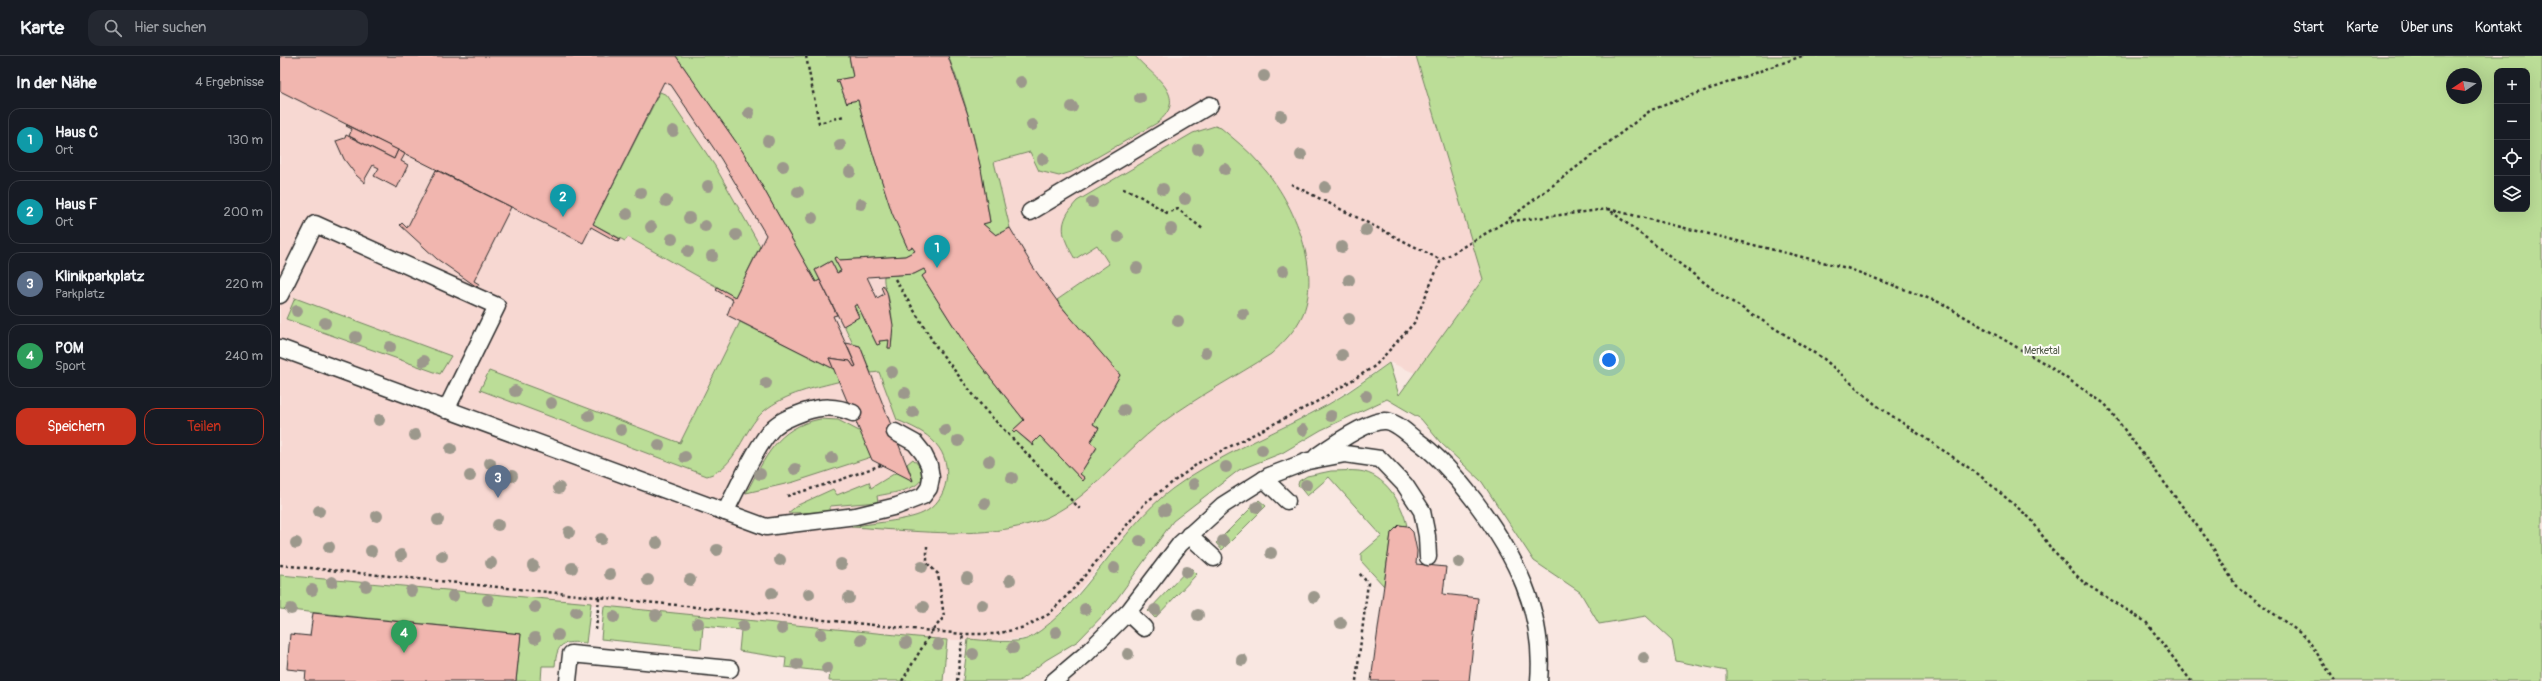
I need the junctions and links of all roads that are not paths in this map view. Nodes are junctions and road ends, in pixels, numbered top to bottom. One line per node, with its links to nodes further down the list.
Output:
1 (1210, 105): 2 (lane)
2 (1030, 212)
3 (280, 295): 5 (lane)
4 (280, 348): 5 (lane)
5 (446, 410): 11 (lane)
6 (853, 413): 11 (lane)
7 (895, 432): 11 (lane)
8 (1308, 461): 9 (lane); 13 (lane); 20 (lane)
9 (1264, 479): 10 (lane); 12 (lane)
10 (1287, 501)
11 (725, 512)
12 (1189, 535): 14 (lane); 15 (lane)
13 (1428, 557)
14 (1214, 558)
15 (1128, 613): 16 (lane); 19 (lane)
16 (1144, 628)
17 (730, 669): 18 (lane)
18 (568, 681)
19 (1054, 681)
20 (1543, 681)

